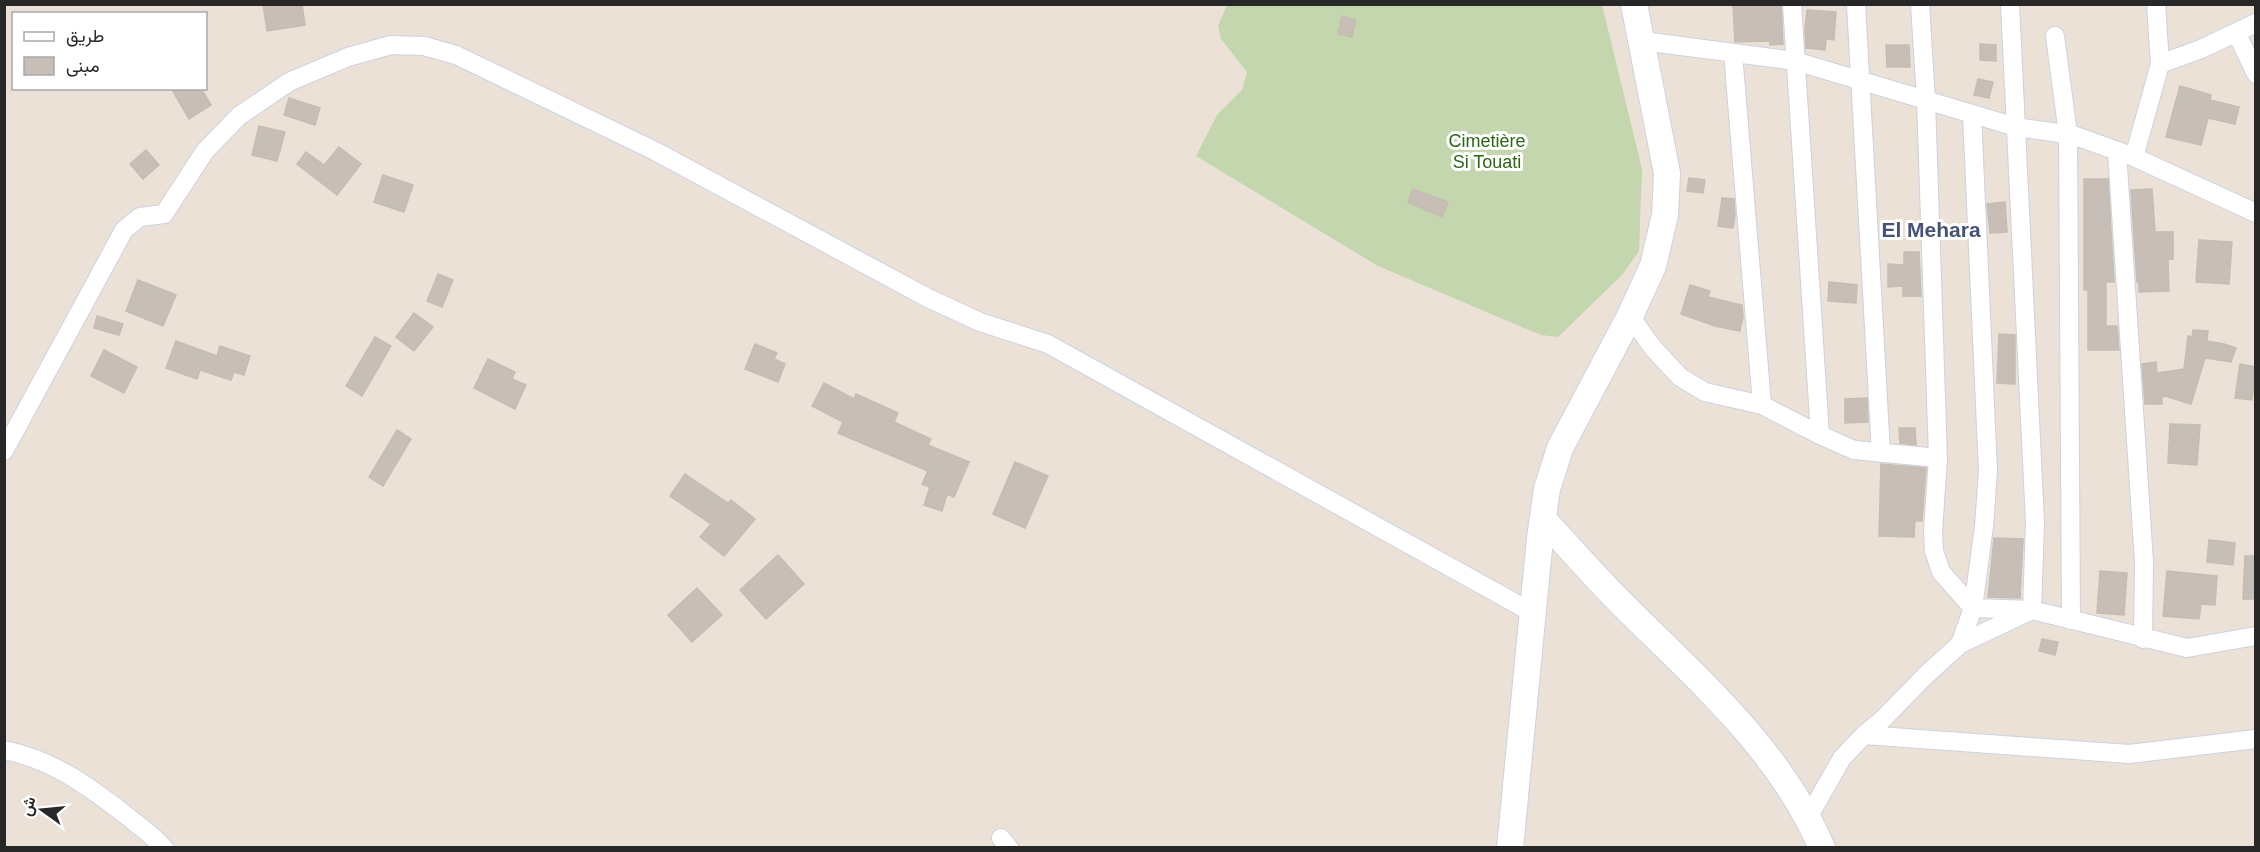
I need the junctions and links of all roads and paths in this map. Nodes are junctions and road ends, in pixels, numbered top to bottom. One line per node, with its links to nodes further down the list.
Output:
1 (1634, 4): 10 (main road)
2 (1792, 4): 12 (street)
3 (1856, 4): 15 (street)
4 (1920, 4): 16 (street)
5 (2010, 4): 18 (street)
6 (2156, 4): 13 (street)
7 (2256, 23): 8 (street)
8 (2236, 34): 13 (street); 14 (street)
9 (2055, 36): 19 (street)
10 (1643, 41): 11 (street); 22 (main road)
11 (1733, 53): 12 (street); 23 (street)
12 (1795, 62): 15 (street); 24 (street)
13 (2160, 64): 20 (street)
14 (2256, 74)
15 (1860, 81): 16 (street); 26 (street)
16 (1926, 100): 17 (street); 27 (street)
17 (1972, 114): 18 (street); 29 (street)
18 (2016, 127): 19 (street); 30 (street)
19 (2068, 134): 20 (street); 32 (street)
20 (2126, 154): 21 (street); 34 (street)
21 (2256, 213)
22 (1630, 316): 23 (street); 28 (main road)
23 (1762, 405): 24 (street)
24 (1820, 435): 26 (street)
25 (4, 451): 31 (street)
26 (1881, 453): 27 (street)
27 (1938, 459): 29 (street)
28 (1543, 519): 31 (main road); 39 (main road)
29 (1973, 608): 30 (street); 35 (street)
30 (2032, 610): 32 (street); 35 (street)
31 (1533, 612): 41 (main road)
32 (2071, 620): 34 (street)
33 (2256, 636): 34 (street)
34 (2143, 639)
35 (1960, 644): 36 (street)
36 (1864, 735): 37 (street); 39 (street)
37 (2256, 739)
38 (4, 750): 40 (street)
39 (1809, 816): 42 (main road)
40 (164, 848)
41 (1510, 848)
42 (1822, 848)

